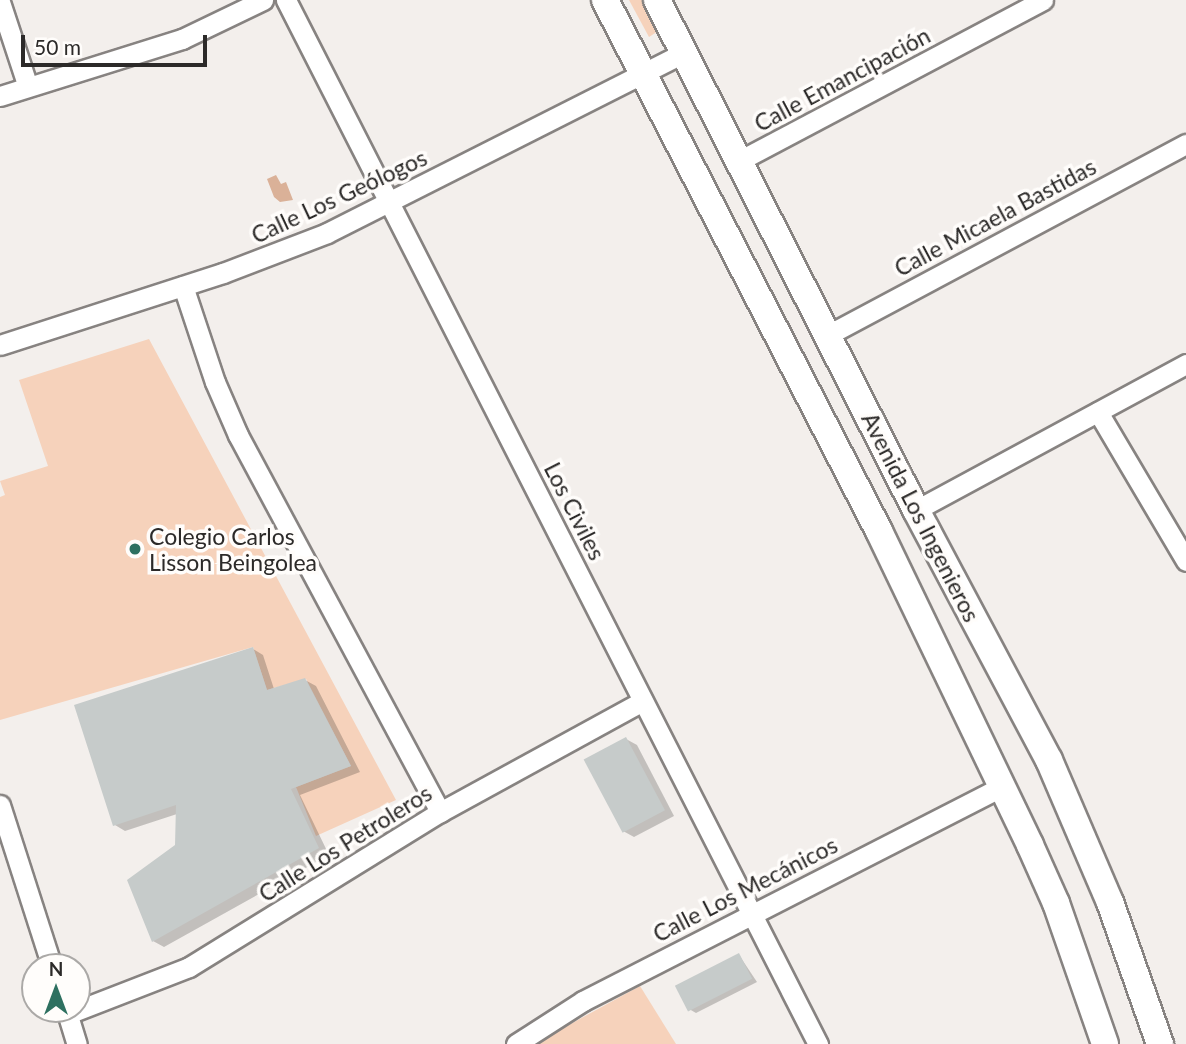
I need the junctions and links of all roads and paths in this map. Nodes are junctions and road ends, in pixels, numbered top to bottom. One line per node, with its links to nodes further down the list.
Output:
1 (263, 0): 9 (street)
2 (286, 0): 13 (street, Los Civiles)
3 (605, 0): 8 (street, Avenida Los Ingenieros)
4 (657, 0): 7 (street, Avenida Los Ingenieros)
5 (1043, 0): 12 (street, Calle Emancipación)
6 (0, 2): 9 (street)
7 (683, 54): 8 (street, Calle Los Geólogos); 12 (street, Avenida Los Ingenieros)
8 (643, 74): 13 (street, Calle Los Geólogos); 22 (street, Avenida Los Ingenieros)
9 (27, 87): 10 (street)
10 (0, 96)
11 (1186, 144): 15 (street, Calle Micaela Bastidas)
12 (739, 161): 15 (street, Avenida Los Ingenieros)
13 (391, 202): 14 (street, Calle Los Geólogos); 21 (street, Los Civiles)
14 (183, 286): 16 (street, Calle Los Geólogos); 24 (street)
15 (828, 335): 19 (street, Avenida Los Ingenieros)
16 (0, 345)
17 (1186, 364): 18 (street)
18 (1098, 411): 19 (street); 20 (street)
19 (916, 510): 33 (street, Avenida Los Ingenieros)
20 (1186, 561)
21 (643, 701): 24 (street, Calle Los Petroleros); 25 (street, Los Civiles)
22 (1001, 787): 25 (street, Calle Los Mecánicos); 32 (street, Avenida Los Ingenieros)
23 (0, 805): 26 (street)
24 (440, 812): 27 (street, Calle Los Petroleros)
25 (751, 913): 30 (street, Calle Los Mecánicos); 31 (street, Los Civiles)
26 (48, 953)
27 (91, 1002)
28 (71, 1023): 29 (street)
29 (77, 1044)
30 (516, 1044)
31 (818, 1044)
32 (1105, 1044)
33 (1160, 1044)

